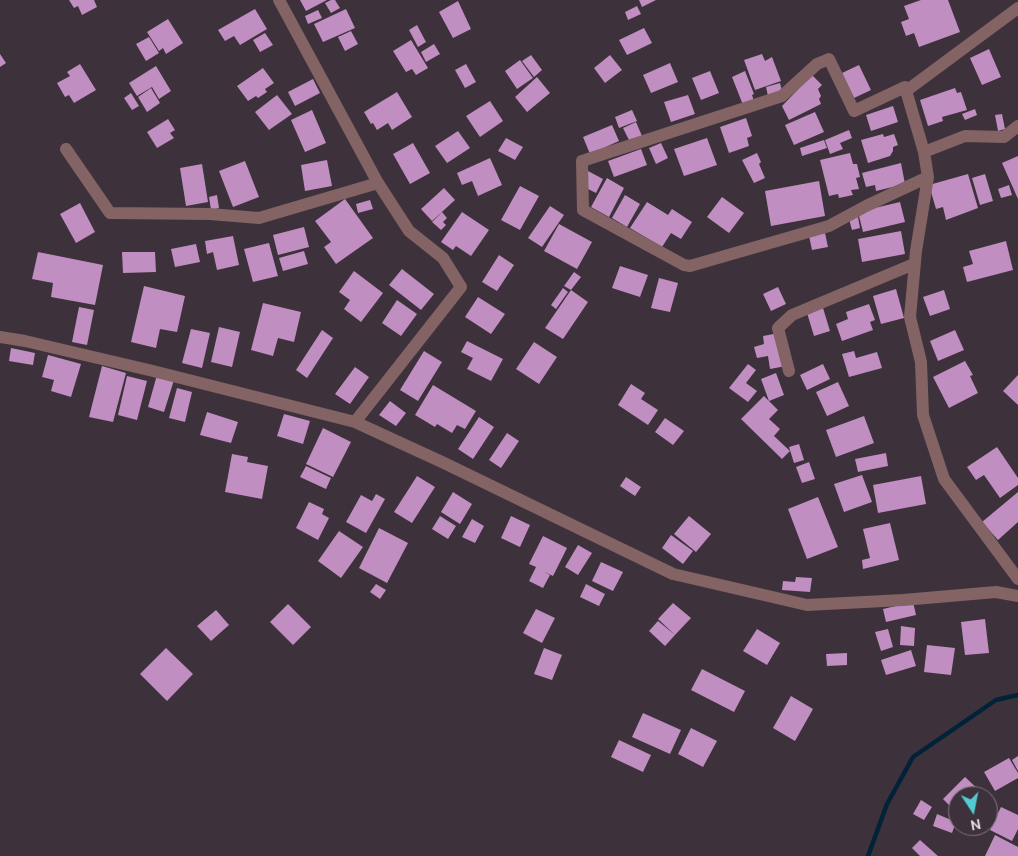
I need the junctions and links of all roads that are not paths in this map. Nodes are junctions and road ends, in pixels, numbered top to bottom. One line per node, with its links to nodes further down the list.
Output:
1 (279, 0): 8 (street)
2 (1018, 8): 3 (street)
3 (906, 91): 6 (street); 7 (street)
4 (1018, 126): 6 (street)
5 (66, 149): 8 (street)
6 (924, 152): 7 (street)
7 (928, 177): 9 (street)
8 (378, 183): 12 (street)
9 (914, 264): 11 (street); 13 (street)
10 (0, 337): 12 (street)
11 (789, 371)
12 (355, 422): 14 (street)
13 (1018, 580)
14 (1018, 596)

